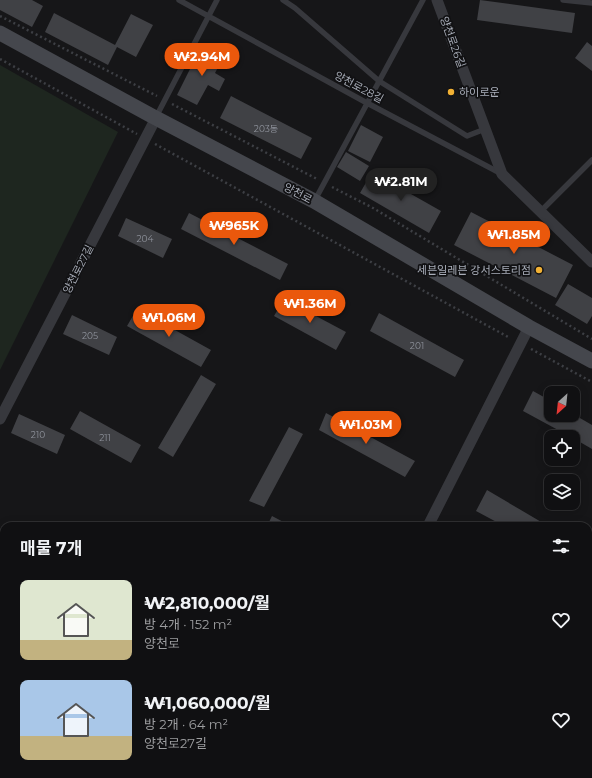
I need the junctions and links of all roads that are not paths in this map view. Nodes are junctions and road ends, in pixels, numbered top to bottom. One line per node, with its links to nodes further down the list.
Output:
1 (178, 0): 8 (lane, 양천로28길)
2 (217, 0): 8 (lane)
3 (283, 0): 10 (lane, 양천로28길)
4 (423, 0): 10 (lane)
5 (437, 0): 13 (street, 양천로26길)
6 (563, 0): 7 (lane)
7 (592, 4)
8 (208, 16): 11 (lane, 양천로28길); 12 (lane)
9 (0, 33): 12 (main road, 양천로)
10 (379, 81): 11 (lane); 13 (lane)
11 (367, 103): 15 (lane, 양천로28길); 16 (lane)
12 (156, 118): 16 (main road, 양천로); 21 (street, 양천로27길)
13 (485, 128): 15 (street, 양천로26길)
14 (592, 160): 17 (lane)
15 (502, 174): 17 (street, 양천로26길)
16 (314, 201): 19 (main road, 양천로)
17 (540, 212): 18 (street, 양천로26길)
18 (592, 262)
19 (529, 327): 20 (main road, 양천로); 22 (street)
20 (592, 361)
21 (0, 419)
22 (430, 522)

